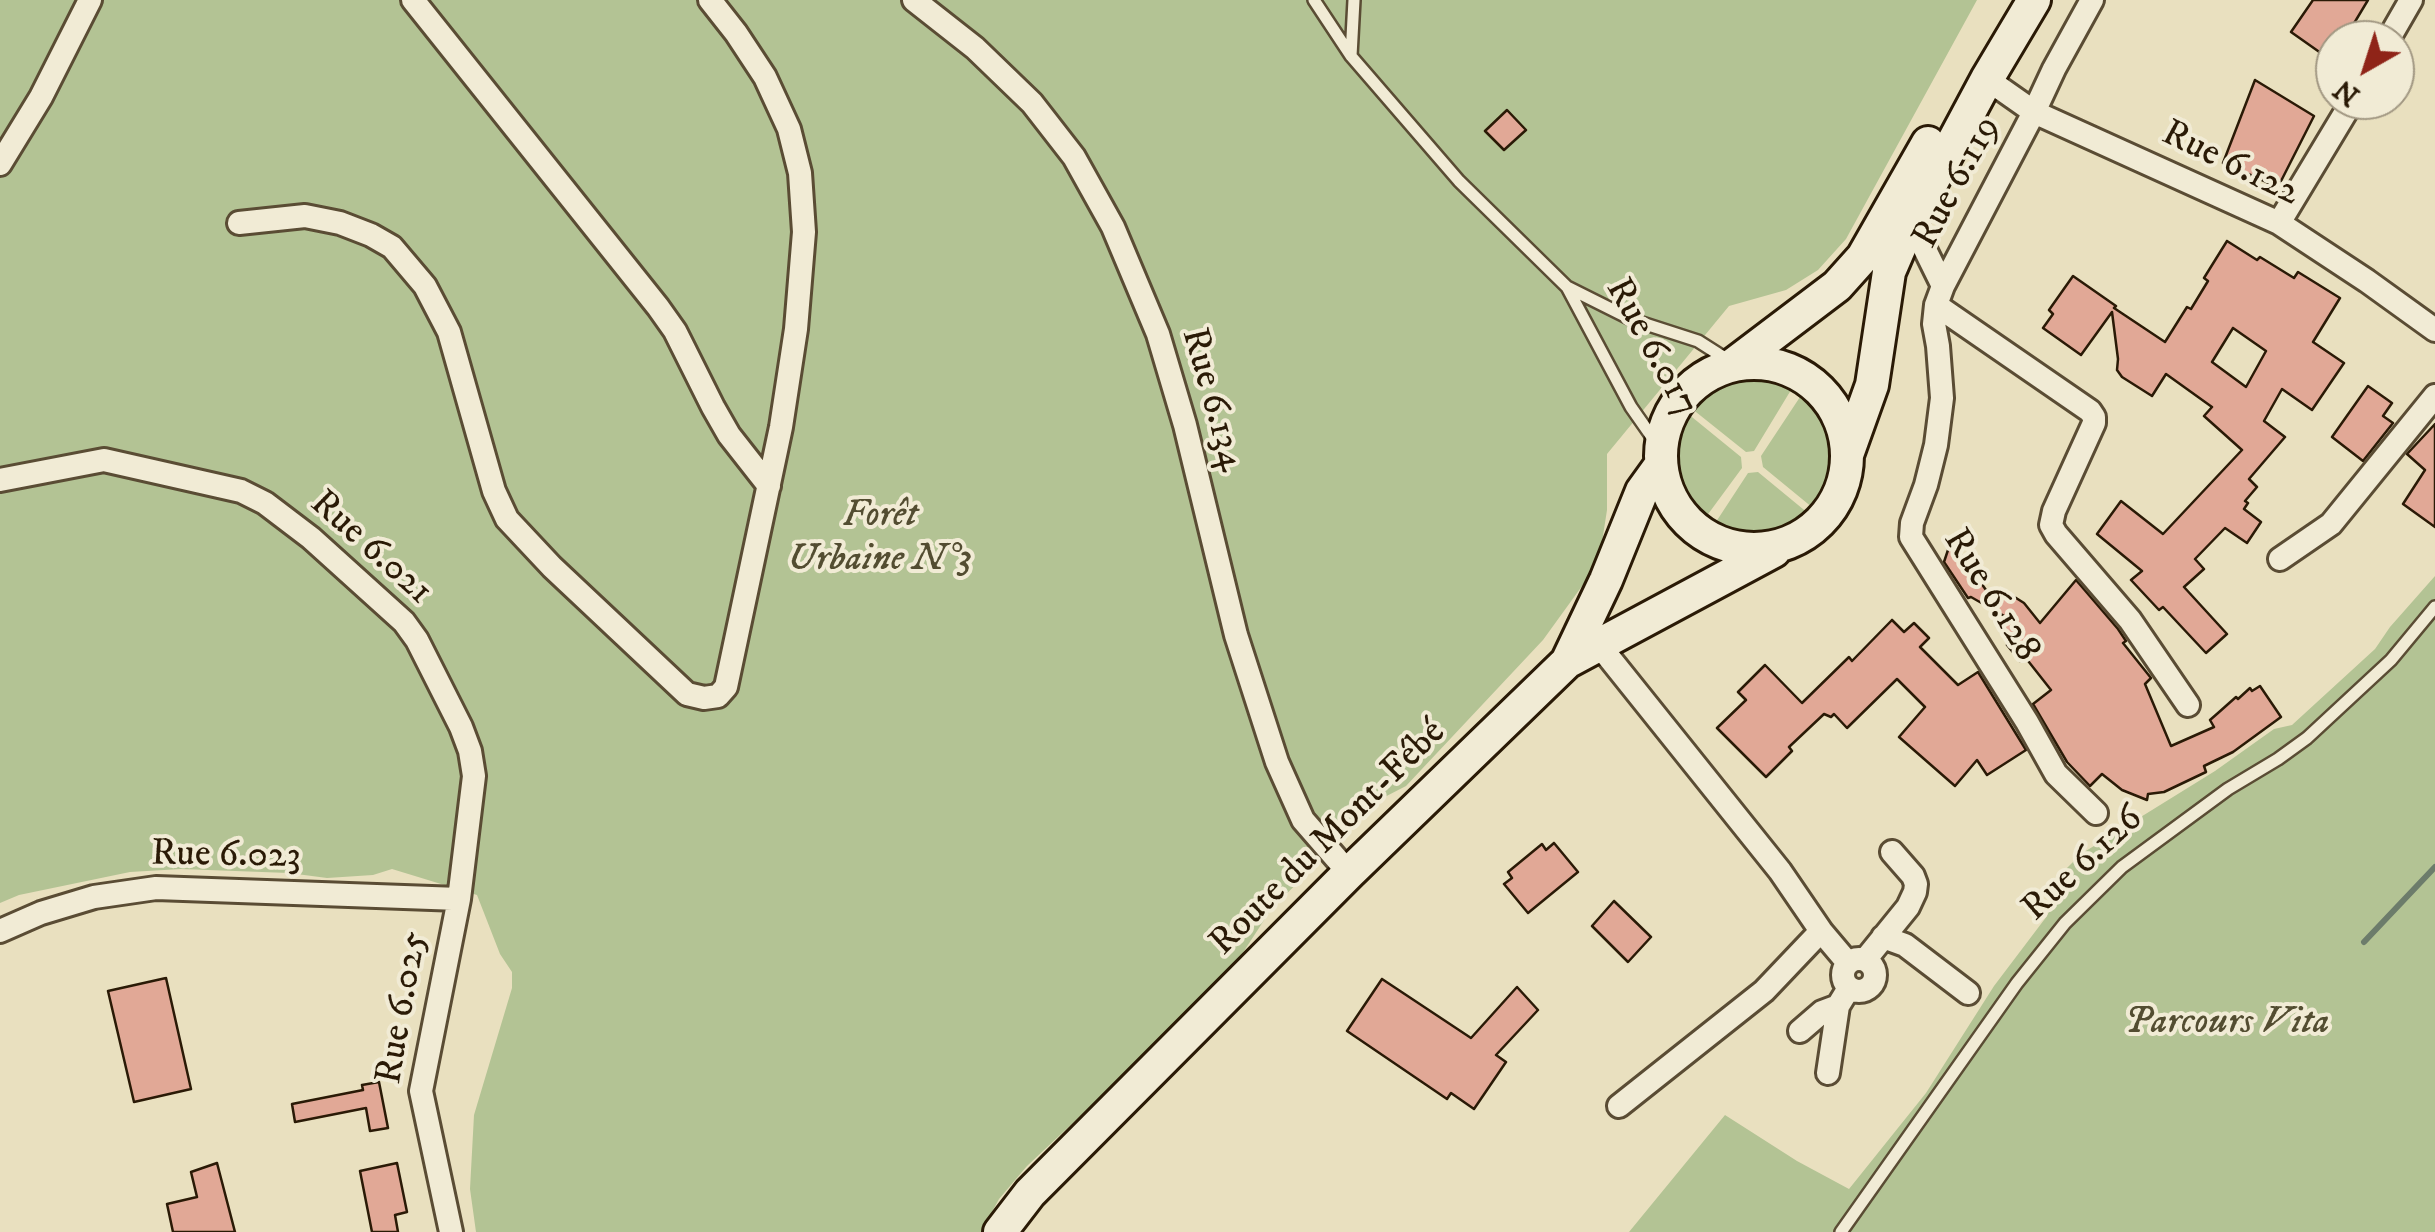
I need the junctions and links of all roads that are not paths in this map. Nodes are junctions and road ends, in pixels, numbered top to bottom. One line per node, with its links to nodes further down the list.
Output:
1 (90, 0): 14 (street)
2 (414, 0): 26 (street)
3 (710, 0): 26 (street)
4 (914, 0): 35 (street, Rue 6.134)
5 (1314, 0): 10 (lane)
6 (1354, 0): 10 (lane)
7 (2009, 0): 21 (street)
8 (2034, 0): 11 (street)
9 (2092, 0): 12 (street, Rue 6.119)
10 (1351, 56): 18 (lane)
11 (1986, 79): 12 (street, Rue 6.122); 15 (street)
12 (2034, 112): 17 (street, Rue 6.122); 19 (street, Rue 6.119)
13 (2341, 120): 17 (street)
14 (0, 164)
15 (1911, 221): 19 (street, Rue 6.128); 23 (street)
16 (239, 223): 26 (street)
17 (2278, 223): 20 (street, Rue 6.122)
18 (1567, 287): 21 (lane, Rue 6.017); 24 (lane, Rue 6.017)
19 (1939, 296): 32 (street); 33 (street, Rue 6.128)
20 (2435, 330)
21 (1734, 364): 23 (street, Rue 6.017); 24 (street, Rue 6.017)
22 (2435, 396): 28 (street)
23 (1848, 452): 27 (street)
24 (1660, 457): 27 (street, Rue 6.017); 31 (street, Route du Mont-Fébé)
25 (0, 480): 36 (street, Rue 6.021)
26 (769, 486)
27 (1782, 546): 30 (street)
28 (2280, 560)
29 (2435, 608): 48 (lane, Rue 6.126)
30 (1599, 644): 31 (street); 38 (street)
31 (1567, 662): 35 (street, Route du Mont-Fébé)
32 (2188, 705)
33 (2096, 813)
34 (1892, 852): 39 (street)
35 (1349, 873): 47 (street, Route du Mont-Fébé)
36 (458, 906): 37 (street, Rue 6.023); 46 (street, Rue 6.025)
37 (0, 931)
38 (1821, 931): 40 (street); 45 (street)
39 (1883, 937): 40 (street); 41 (street)
40 (1856, 961): 42 (street)
41 (1968, 993)
42 (1844, 997): 43 (street); 44 (street)
43 (1800, 1031)
44 (1828, 1074)
45 (1619, 1106)
46 (451, 1232)
47 (1000, 1232)
48 (1841, 1232)

